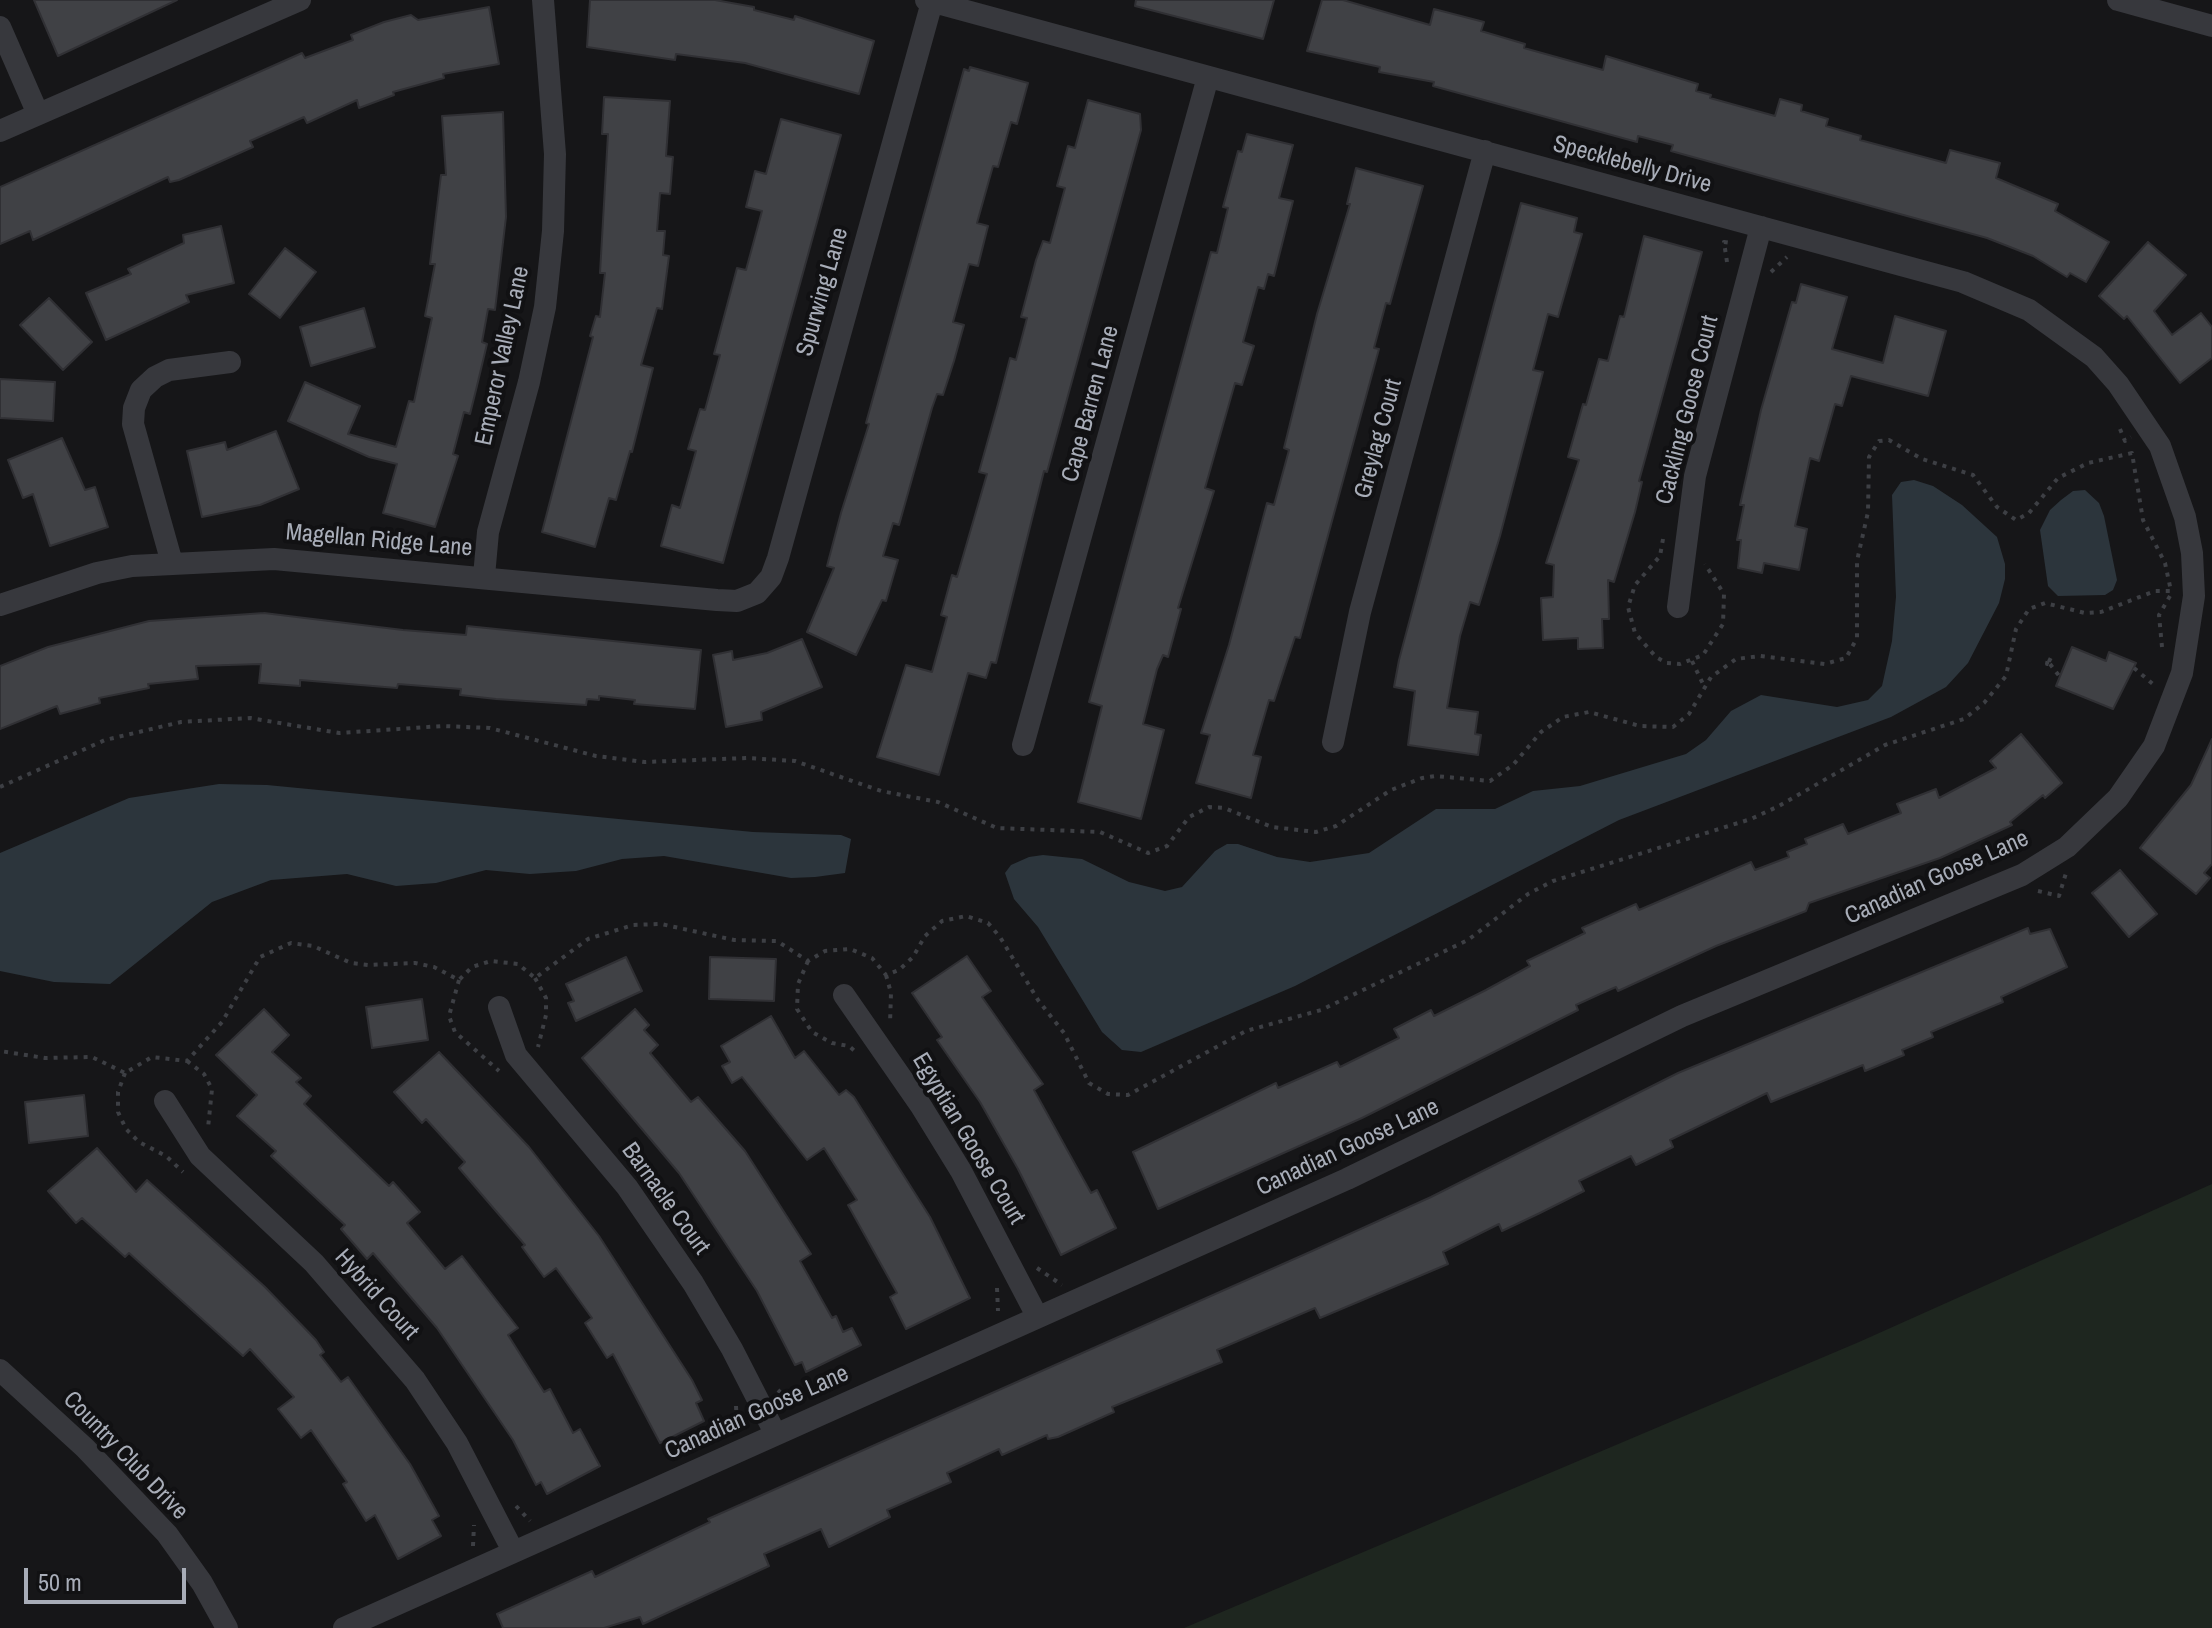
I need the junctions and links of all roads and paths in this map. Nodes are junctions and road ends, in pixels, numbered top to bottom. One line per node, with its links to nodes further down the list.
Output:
1 (300, 0): 8 (street)
2 (543, 0): 17 (street, Emperor Valley Lane)
3 (2118, 0): 5 (street)
4 (929, 1): 7 (street, Specklebelly Drive); 20 (street, Spurwing Lane)
5 (2212, 26)
6 (0, 27): 8 (street)
7 (1208, 77): 10 (street, Specklebelly Drive); 29 (street, Cape Barren Lane)
8 (38, 114): 9 (street)
9 (0, 131)
10 (1485, 151): 11 (street, Specklebelly Drive); 28 (street, Greylag Court)
11 (1761, 227): 15 (street, Specklebelly Drive); 22 (street, Cackling Goose Court)
12 (230, 362): 16 (street)
13 (2125, 441): 14 (path)
14 (2132, 453): 18 (path); 27 (path)
15 (2202, 553): 45 (street, Canadian Goose Lane)
16 (172, 563): 17 (street, Magellan Ridge Lane); 21 (street, Magellan Ridge Lane)
17 (484, 576): 20 (street, Magellan Ridge Lane)
18 (2171, 591): 19 (path); 23 (path); 31 (path)
19 (2180, 591)
20 (757, 593)
21 (0, 605)
22 (1678, 607)
23 (2164, 654)
24 (1692, 661): 27 (path)
25 (2050, 664): 26 (path)
26 (2060, 677)
27 (1704, 686): 30 (path)
28 (1333, 742)
29 (1023, 745)
30 (0, 787)
31 (808, 961): 32 (path); 36 (path)
32 (459, 980): 37 (path); 39 (path)
33 (844, 995): 45 (street, Egyptian Goose Court)
34 (499, 1007): 51 (street, Barnacle Court)
35 (0, 1051): 38 (path)
36 (860, 1057)
37 (187, 1061): 38 (path); 41 (path)
38 (125, 1073): 42 (path)
39 (504, 1076)
40 (165, 1101): 58 (street, Hybrid Court)
41 (209, 1137)
42 (186, 1175)
43 (993, 1277): 46 (path)
44 (1075, 1277): 45 (path)
45 (1033, 1308): 46 (path); 51 (street, Canadian Goose Lane)
46 (998, 1311): 47 (path)
47 (984, 1318)
48 (0, 1370): 59 (street, Country Club Drive)
49 (800, 1399): 51 (path)
50 (734, 1401): 52 (path)
51 (770, 1423): 52 (path); 58 (street, Canadian Goose Lane)
52 (737, 1427): 53 (path)
53 (725, 1433)
54 (543, 1516): 55 (path)
55 (532, 1520)
56 (473, 1521): 57 (path)
57 (473, 1546)
58 (513, 1551): 60 (street, Canadian Goose Lane)
59 (227, 1628)
60 (344, 1628)

